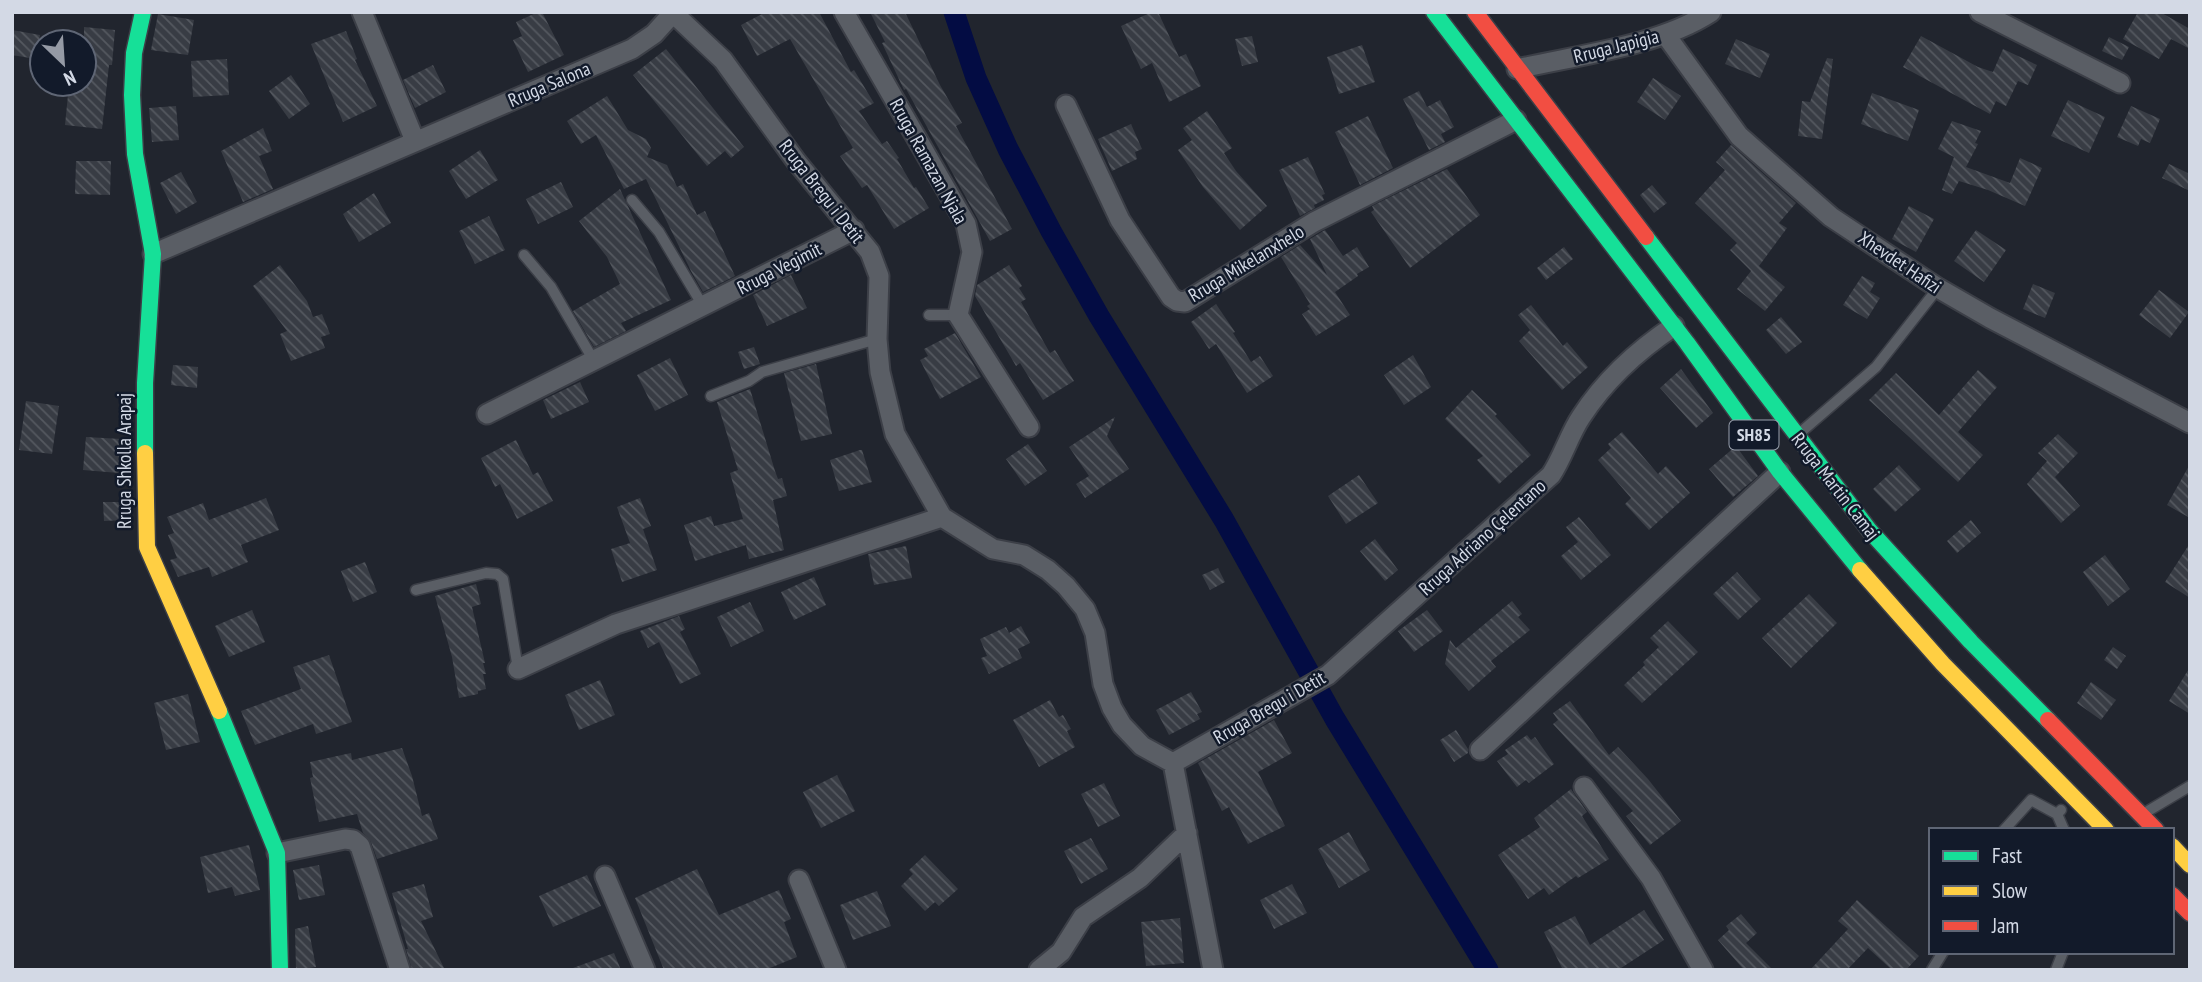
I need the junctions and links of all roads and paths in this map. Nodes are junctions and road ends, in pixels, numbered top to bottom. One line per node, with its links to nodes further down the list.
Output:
1 (143, 12): 17 (main road, Rruga Shkolla Arapaj)
2 (362, 12): 14 (street)
3 (673, 12): 14 (street, Rruga Salona); 16 (street, Rruga Bregu i Detit)
4 (844, 12): 22 (street, Rruga Ramazan Njala)
5 (1434, 12): 13 (main road, Rruga Martin Camaj / SH85)
6 (1475, 12): 10 (main road, Rruga Martin Camaj / SH85)
7 (1711, 12): 9 (street, Rruga Japigia)
8 (1980, 12): 11 (street)
9 (1665, 34): 10 (street, Rruga Japigia); 19 (street, Xhevdet Hafizi)
10 (1517, 69): 30 (main road, Rruga Martin Camaj / SH85)
11 (2120, 83)
12 (1066, 105): 13 (street, Rruga Mikelanxhelo)
13 (1516, 120): 23 (main road, Rruga Martin Camaj / SH85)
14 (415, 142): 17 (street, Rruga Salona)
15 (632, 200): 20 (lane)
16 (854, 230): 20 (street, Rruga Vegimit); 24 (street, Rruga Bregu i Detit)
17 (153, 254): 49 (main road, Rruga Shkolla Arapaj)
18 (524, 255): 25 (lane)
19 (1938, 288): 28 (street, Xhevdet Hafizi); 30 (lane)
20 (703, 306): 25 (street, Rruga Vegimit)
21 (929, 315): 22 (lane)
22 (958, 315): 29 (street)
23 (1674, 326): 31 (main road, Rruga Martin Camaj / SH85); 34 (street, Rruga Adriano Çelentano)
24 (877, 339): 26 (lane); 32 (street, Rruga Bregu i Detit)
25 (594, 361): 27 (street, Rruga Vegimit)
26 (711, 396)
27 (487, 414)
28 (2190, 423)
29 (1029, 427)
30 (1796, 436): 42 (main road, Rruga Martin Camaj / SH85)
31 (1780, 472): 36 (street, Rruga Martin Camaj); 40 (main road, Rruga Martin Camaj / SH85)
32 (943, 517): 35 (street); 37 (street, Rruga Bregu i Detit)
33 (416, 590): 35 (lane)
34 (1360, 645): 37 (street, Rruga Bregu i Detit)
35 (518, 669)
36 (1479, 750)
37 (1173, 763): 47 (street)
38 (2190, 786): 42 (lane)
39 (1584, 787): 62 (street)
40 (2075, 798): 41 (lane); 45 (main road, Rruga Martin Camaj / SH85)
41 (2057, 814): 43 (lane); 44 (lane)
42 (2141, 815): 46 (main road, Rruga Martin Camaj / SH85)
43 (2006, 828)
44 (2063, 828)
45 (2104, 828)
46 (2154, 828)
47 (1187, 833): 60 (street); 61 (street)
48 (2174, 848): 50 (main road)
49 (277, 853): 56 (main road, Rruga Shkolla Arapaj); 57 (street)
50 (2190, 865)
51 (605, 876): 58 (street)
52 (799, 880): 59 (street)
53 (2174, 897): 54 (main road)
54 (2190, 913)
55 (1942, 954): 63 (lane)
56 (280, 970)
57 (400, 970)
58 (645, 970)
59 (836, 970)
60 (1039, 970)
61 (1213, 970)
62 (1703, 970)
63 (1932, 970)

